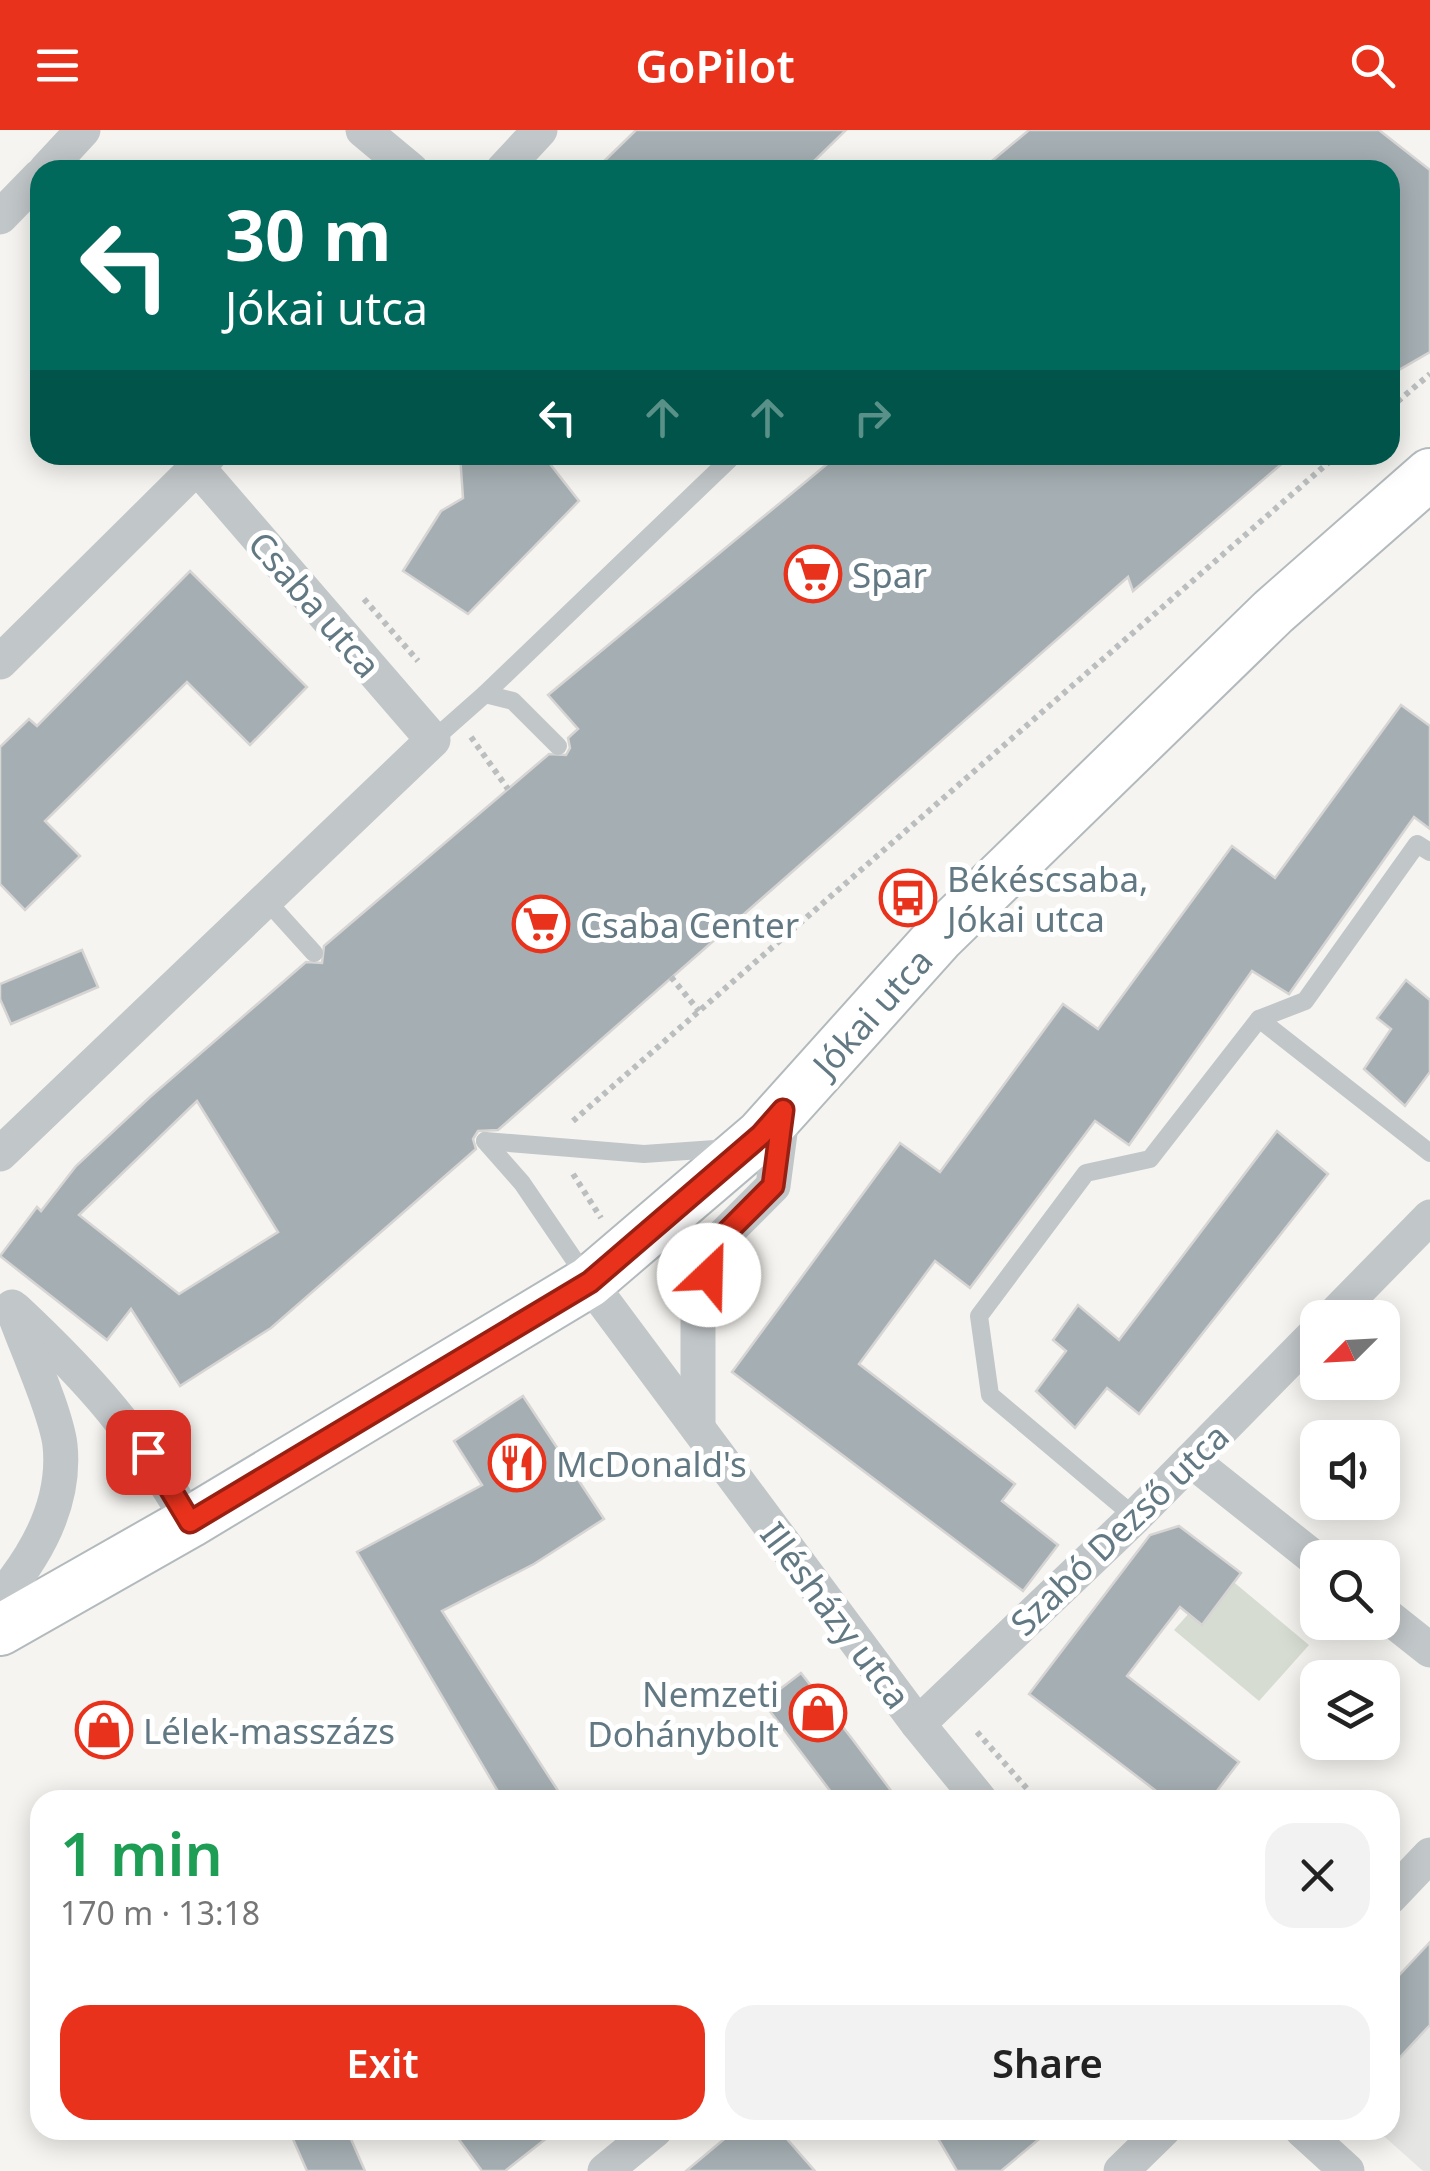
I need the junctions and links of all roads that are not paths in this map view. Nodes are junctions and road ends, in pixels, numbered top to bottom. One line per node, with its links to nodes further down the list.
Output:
1 (83, 130): 4 (street)
2 (363, 130): 5 (street)
3 (540, 130): 6 (street)
4 (55, 160)
5 (399, 160)
6 (512, 160)
7 (30, 186): 8 (street)
8 (0, 217)
9 (199, 465): 13 (street)
10 (206, 465): 15 (street, Csaba utca)
11 (724, 465): 14 (lane)
12 (1430, 474): 21 (main road, Jókai utca)
13 (0, 662)
14 (484, 694): 15 (lane); 16 (lane)
15 (433, 740): 18 (street)
16 (558, 746)
17 (1430, 852): 20 (lane)
18 (267, 901): 19 (lane); 24 (street)
19 (314, 953)
20 (1259, 1019): 23 (lane); 32 (lane)
21 (783, 1110): 22 (main road, Jókai utca); 30 (street)
22 (746, 1147): 26 (main road, Jókai utca); 26 (lane)
23 (1430, 1153)
24 (0, 1154)
25 (1430, 1217): 27 (street)
26 (590, 1282): 30 (street, Illésházy utca); 33 (main road, Jókai utca)
27 (1349, 1300)
28 (6, 1302): 33 (street); 35 (street)
29 (1300, 1349): 31 (street, Szabó Dezső utca)
30 (698, 1428): 39 (street, Illésházy utca)
31 (1191, 1460): 32 (street, Szabó Dezső utca); 34 (street)
32 (1135, 1517): 39 (street, Szabó Dezső utca)
33 (190, 1522): 37 (main road, Jókai utca)
34 (1300, 1546)
35 (0, 1598)
36 (1400, 1626): 38 (street)
37 (0, 1630)
38 (1430, 1650)
39 (918, 1724): 40 (street, Illésházy utca)
40 (972, 1790)
41 (1430, 1855): 42 (street)
42 (1400, 1886)
43 (643, 2140): 46 (street)
44 (1152, 2140): 47 (street)
45 (1313, 2140): 48 (street)
46 (605, 2171)
47 (1121, 2171)
48 (1348, 2171)

